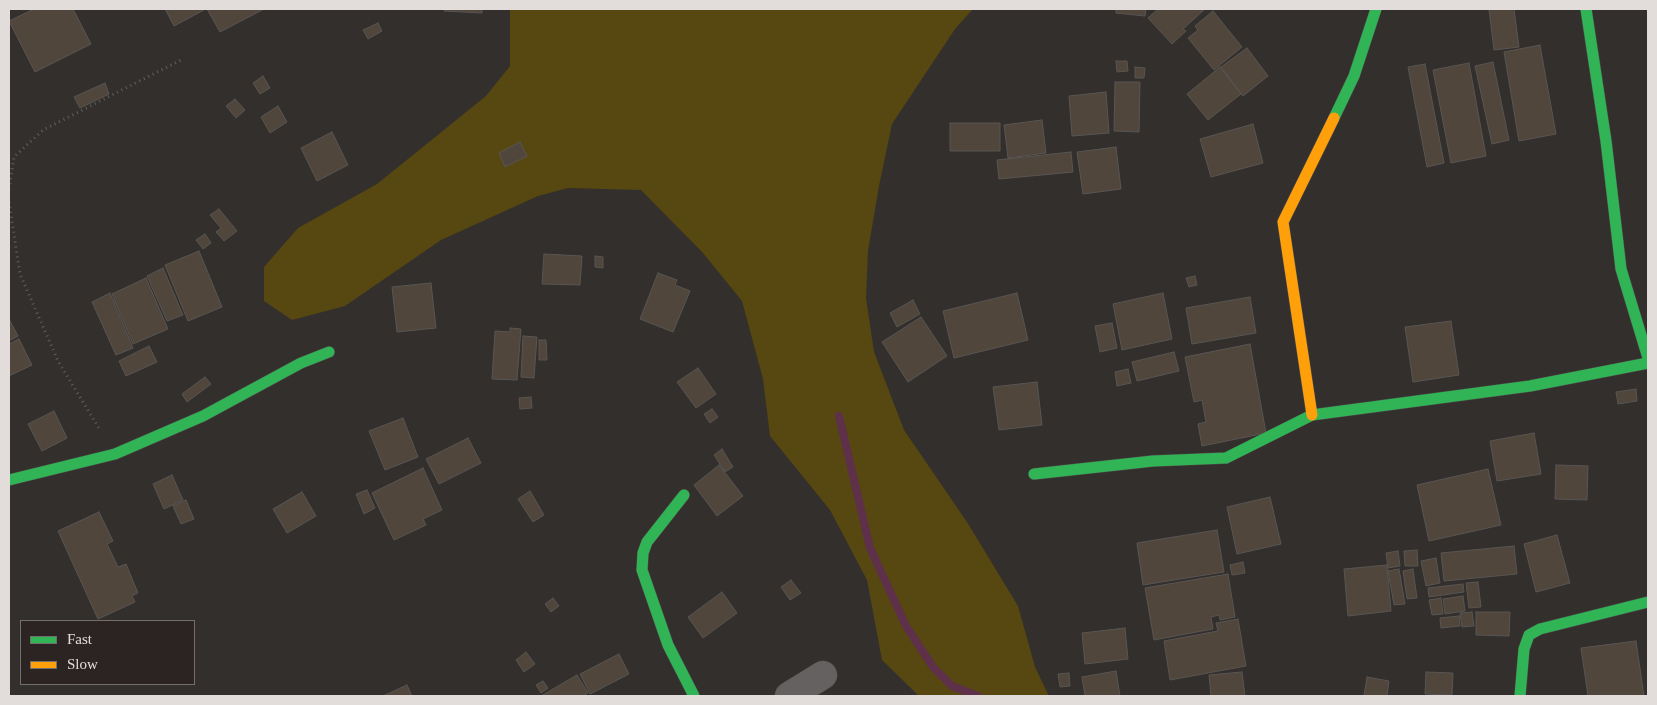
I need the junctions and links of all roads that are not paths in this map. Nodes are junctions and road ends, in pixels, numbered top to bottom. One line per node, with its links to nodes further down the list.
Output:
1 (1376, 9): 6 (street)
2 (1586, 9): 4 (street)
3 (329, 352): 8 (street)
4 (1648, 358)
5 (1648, 363): 6 (street)
6 (1312, 415): 7 (street)
7 (1034, 474)
8 (9, 480)
9 (684, 495): 12 (street)
10 (1648, 602): 14 (street)
11 (823, 675): 13 (street)
12 (694, 696)
13 (789, 696)
14 (1520, 696)

